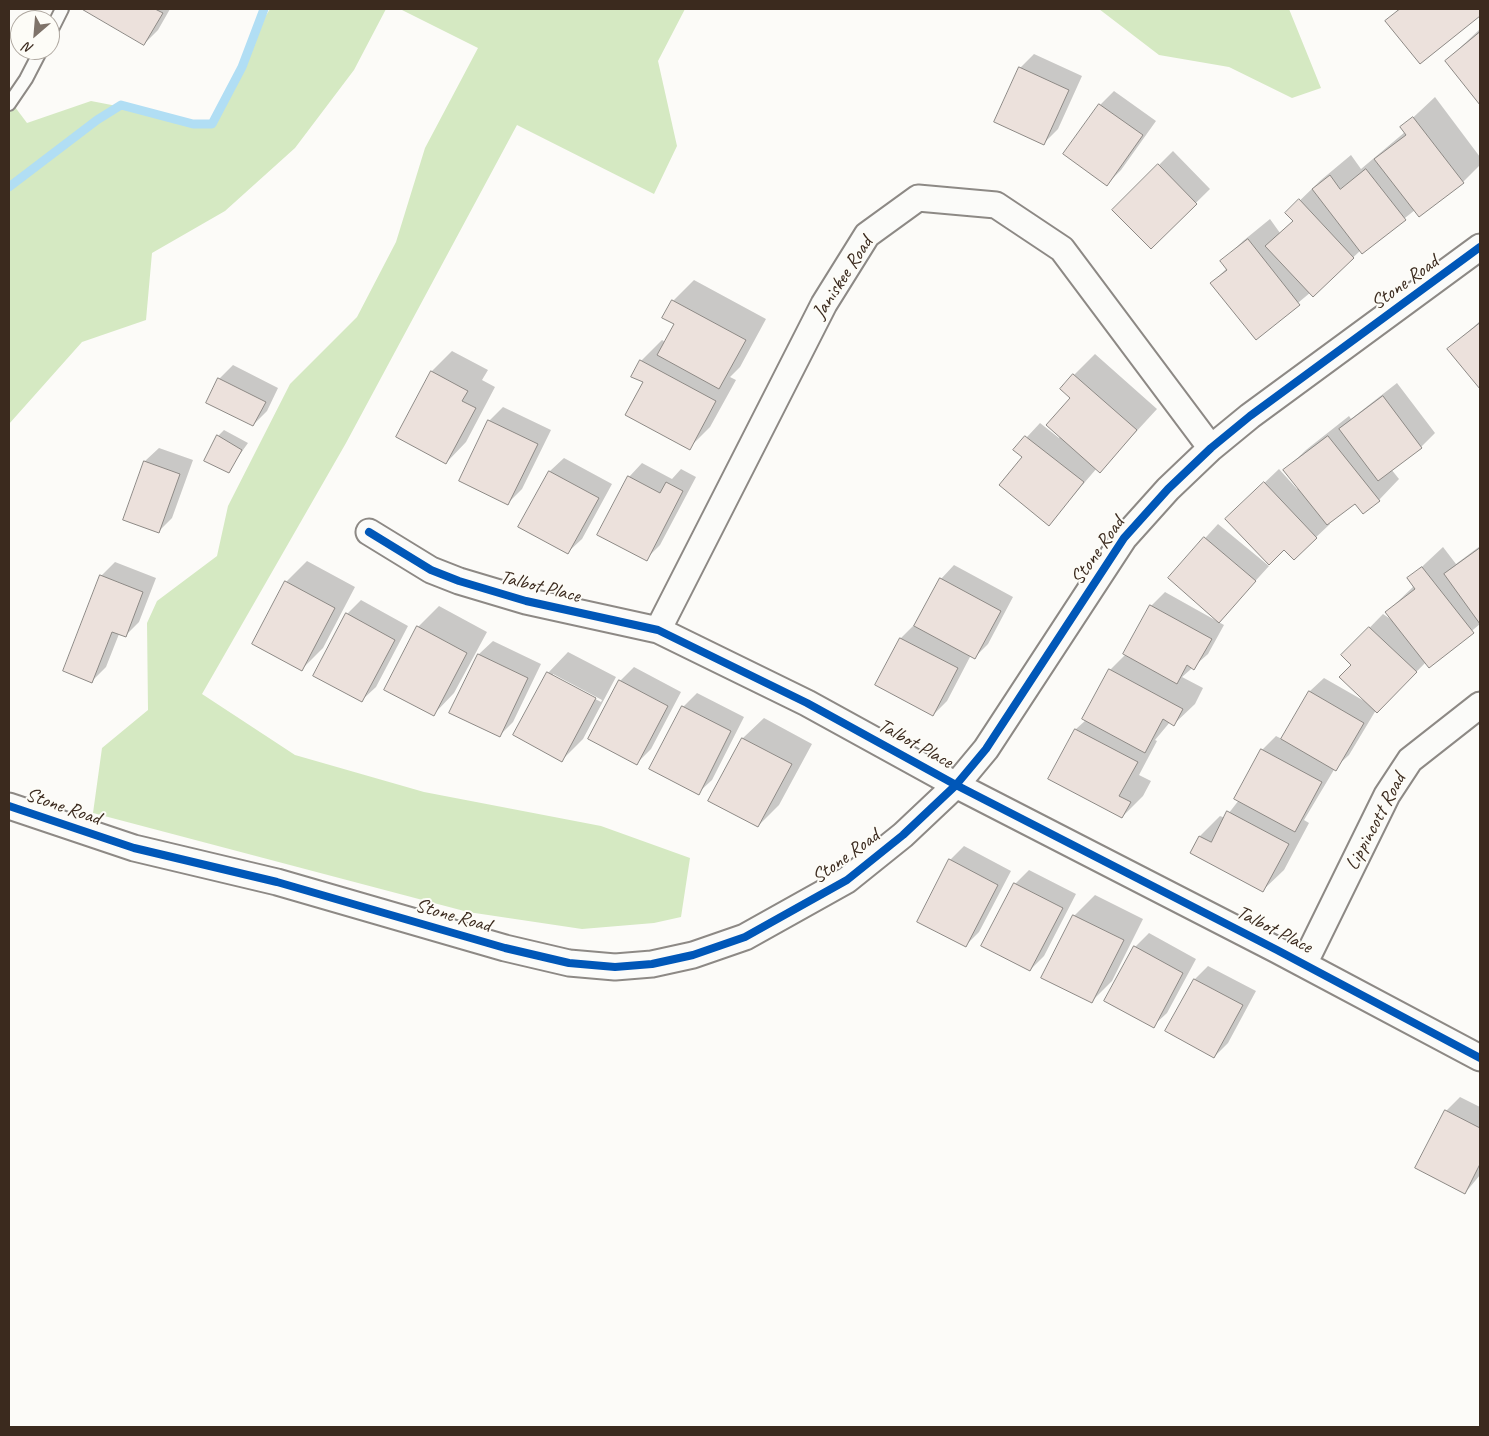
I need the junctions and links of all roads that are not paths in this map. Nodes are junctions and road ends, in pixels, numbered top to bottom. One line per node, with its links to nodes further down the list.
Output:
1 (36, 60): 2 (lane)
2 (9, 104)
3 (1480, 247): 4 (street, Stone Road)
4 (1211, 448): 6 (street, Janiskee Road); 8 (street, Stone Road)
5 (369, 532): 6 (street, Talbot Place)
6 (658, 630): 8 (street, Talbot Place)
7 (1480, 705): 10 (street, Lippincott Road)
8 (956, 785): 9 (street, Stone Road); 10 (street, Talbot Place)
9 (9, 806)
10 (1304, 964): 11 (street, Talbot Place)
11 (1480, 1058)

